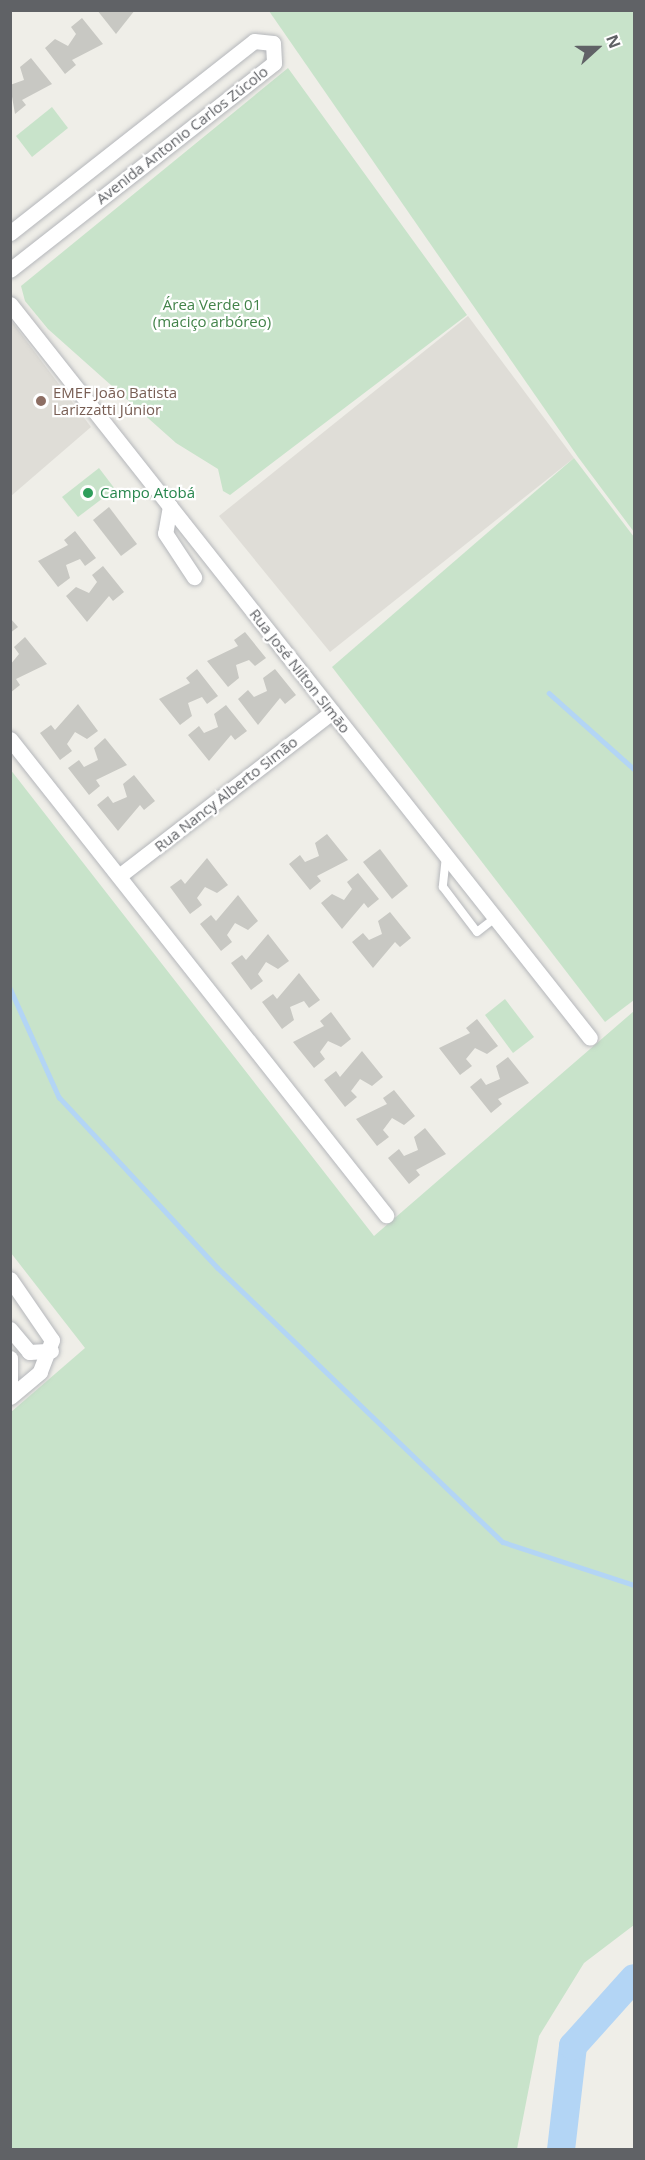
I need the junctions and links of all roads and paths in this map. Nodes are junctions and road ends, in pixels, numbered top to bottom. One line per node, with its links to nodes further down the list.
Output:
1 (10, 233): 2 (street, Avenida Antonio Carlos Zúcolo)
2 (10, 270)
3 (10, 304): 4 (street, Rua José Nilton Simão)
4 (170, 506): 5 (street); 6 (street, Rua José Nilton Simão)
5 (194, 577)
6 (332, 712): 8 (street, Rua José Nilton Simão); 9 (street, Rua Nancy Alberto Simão)
7 (10, 739): 9 (street)
8 (446, 856): 10 (street, Rua José Nilton Simão); 10 (lane)
9 (119, 876): 12 (street)
10 (495, 918): 11 (street, Rua José Nilton Simão)
11 (590, 1038)
12 (386, 1215)
13 (10, 1279): 15 (street)
14 (10, 1329): 15 (street)
15 (51, 1351): 18 (street)
16 (10, 1358): 17 (street)
17 (10, 1386)
18 (10, 1397)

